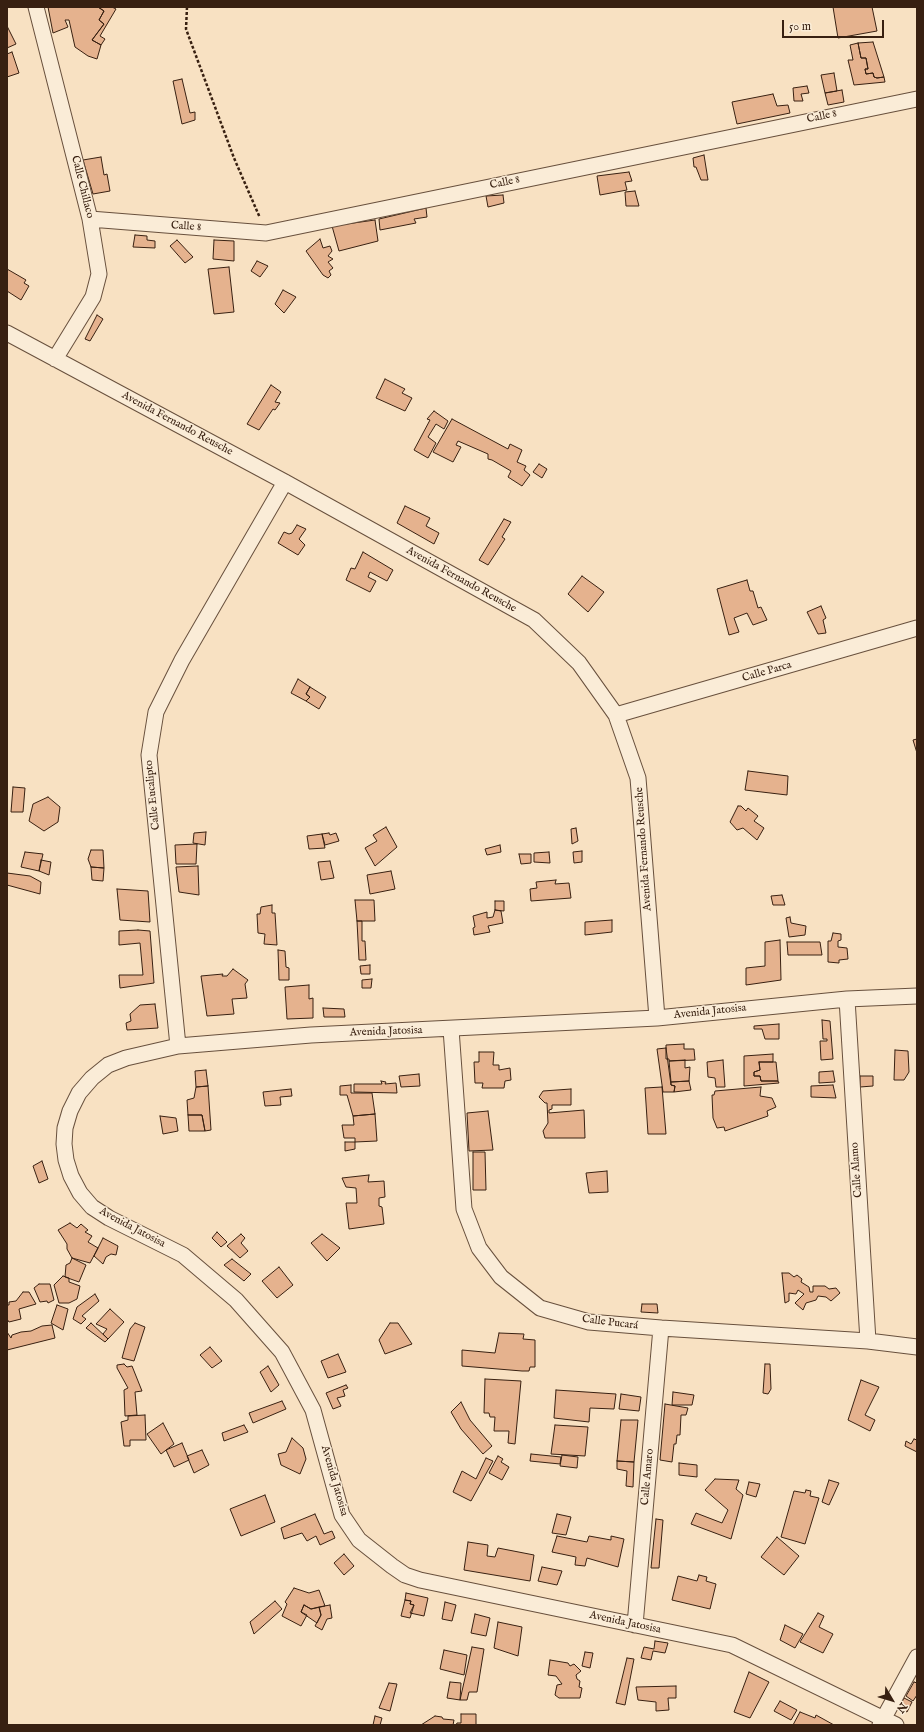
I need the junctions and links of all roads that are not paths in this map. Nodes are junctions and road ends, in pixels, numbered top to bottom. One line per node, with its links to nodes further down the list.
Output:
1 (36, 7): 3 (street, Calle Chillaco)
2 (917, 99): 3 (street, Calle 8)
3 (90, 220): 5 (street, Calle Chillaco)
4 (7, 333): 5 (street, Avenida Fernando Reusche)
5 (55, 359): 6 (street, Avenida Fernando Reusche)
6 (285, 482): 8 (street, Avenida Fernando Reusche); 13 (street, Calle Eucalipto)
7 (917, 628): 8 (street, Calle Parca)
8 (616, 715): 11 (street, Avenida Fernando Reusche)
9 (917, 996): 10 (street, Avenida Jatosisa)
10 (847, 999): 11 (street, Avenida Jatosisa); 15 (street, Calle Alamo)
11 (657, 1018): 12 (street, Avenida Jatosisa)
12 (451, 1029): 13 (street, Avenida Jatosisa); 14 (street, Calle Pucará)
13 (178, 1046): 17 (street, Avenida Jatosisa)
14 (661, 1328): 15 (street, Calle Pucará); 17 (street, Calle Amaro)
15 (868, 1341): 16 (street, Calle Pucará)
16 (917, 1347)
17 (635, 1625): 19 (street, Avenida Jatosisa)
18 (917, 1657): 19 (street)
19 (887, 1723)

